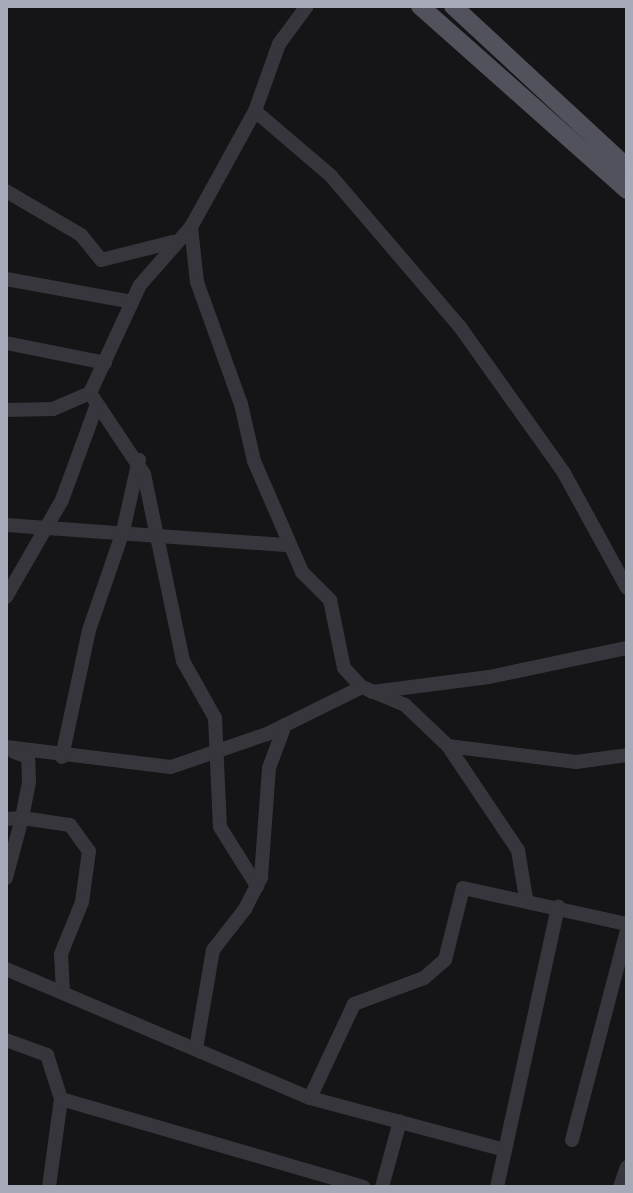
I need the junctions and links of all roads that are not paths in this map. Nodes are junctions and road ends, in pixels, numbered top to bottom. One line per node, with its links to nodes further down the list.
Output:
1 (307, 6): 4 (street)
2 (420, 6): 6 (main road)
3 (453, 6): 5 (main road)
4 (255, 111): 8 (street); 22 (street)
5 (627, 167)
6 (627, 190)
7 (6, 191): 9 (street)
8 (191, 227): 9 (street); 21 (street)
9 (174, 242): 11 (street)
10 (6, 279): 11 (street)
11 (132, 302): 13 (street)
12 (6, 343): 13 (street)
13 (105, 363): 14 (street)
14 (93, 400): 15 (street); 16 (street); 18 (street)
15 (6, 410)
16 (139, 460): 19 (street); 20 (street)
17 (6, 525): 18 (street)
18 (50, 525): 19 (street); 23 (street)
19 (123, 531): 20 (street); 31 (street)
20 (161, 534): 21 (street); 29 (street)
21 (288, 545): 25 (street)
22 (627, 588)
23 (6, 597)
24 (627, 648): 25 (street)
25 (367, 689): 26 (street); 27 (street)
26 (288, 722): 29 (street); 35 (street)
27 (448, 746): 30 (street); 36 (street)
28 (6, 748): 31 (street); 32 (street)
29 (217, 754): 31 (street); 35 (street)
30 (627, 755)
31 (62, 757)
32 (22, 818): 33 (street); 34 (street); 41 (street)
33 (6, 819)
34 (6, 878)
35 (257, 886): 43 (street)
36 (526, 899): 37 (street); 44 (street)
37 (558, 907): 38 (street); 48 (street)
38 (627, 924)
39 (627, 931): 47 (street)
40 (6, 969): 41 (street)
41 (63, 991): 43 (street)
42 (6, 1040): 45 (street)
43 (196, 1049): 44 (street)
44 (310, 1098): 46 (street)
45 (61, 1099): 50 (street); 51 (street)
46 (400, 1121): 48 (street); 52 (street)
47 (572, 1140)
48 (505, 1150): 53 (street)
49 (627, 1167): 54 (street)
50 (49, 1187)
51 (363, 1187)
52 (382, 1187)
53 (497, 1187)
54 (620, 1187)

